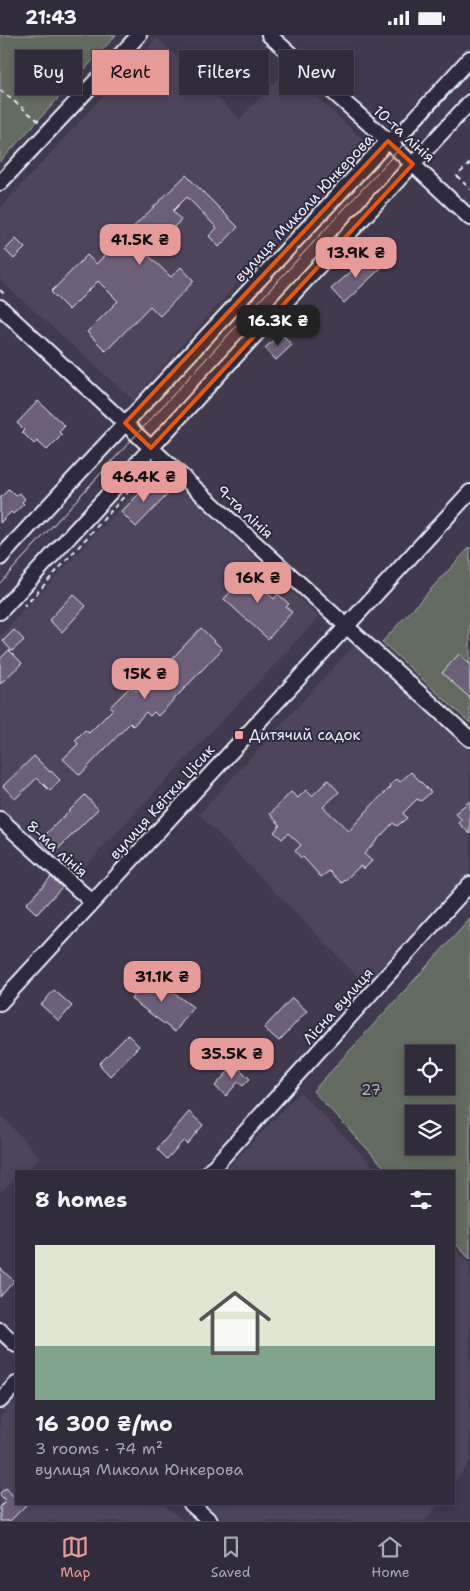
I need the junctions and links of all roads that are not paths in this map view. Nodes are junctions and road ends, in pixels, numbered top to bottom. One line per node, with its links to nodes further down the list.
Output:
1 (138, 35): 7 (street)
2 (269, 35): 5 (street, 10-та лінія)
3 (470, 58): 5 (street, вулиця Миколи Юнкерова)
4 (470, 102): 6 (street)
5 (388, 141): 6 (street, 10-та лінія); 10 (street, вулиця Миколи Юнкерова)
6 (413, 164): 8 (street, 10-та лінія); 11 (street)
7 (0, 183)
8 (470, 218)
9 (0, 307): 10 (street, 9-та лінія)
10 (125, 423): 11 (street, 9-та лінія); 13 (street, вулиця Миколи Юнкерова)
11 (151, 448): 14 (street); 15 (street, 9-та лінія)
12 (470, 492): 15 (street, вулиця Квітки Цісик)
13 (0, 558)
14 (0, 612)
15 (345, 626): 16 (street, 9-та лінія); 19 (street, вулиця Квітки Цісик)
16 (470, 739)
17 (0, 819): 19 (street, 8-ма лінія)
18 (470, 884): 21 (street, Лісна вулиця)
19 (92, 902): 20 (street, вулиця Квітки Цісик)
20 (0, 1003)
21 (211, 1170)
22 (0, 1330): 23 (street)
23 (15, 1344)
24 (15, 1385): 25 (street)
25 (0, 1401)
26 (192, 1505): 27 (street)
27 (210, 1521)

